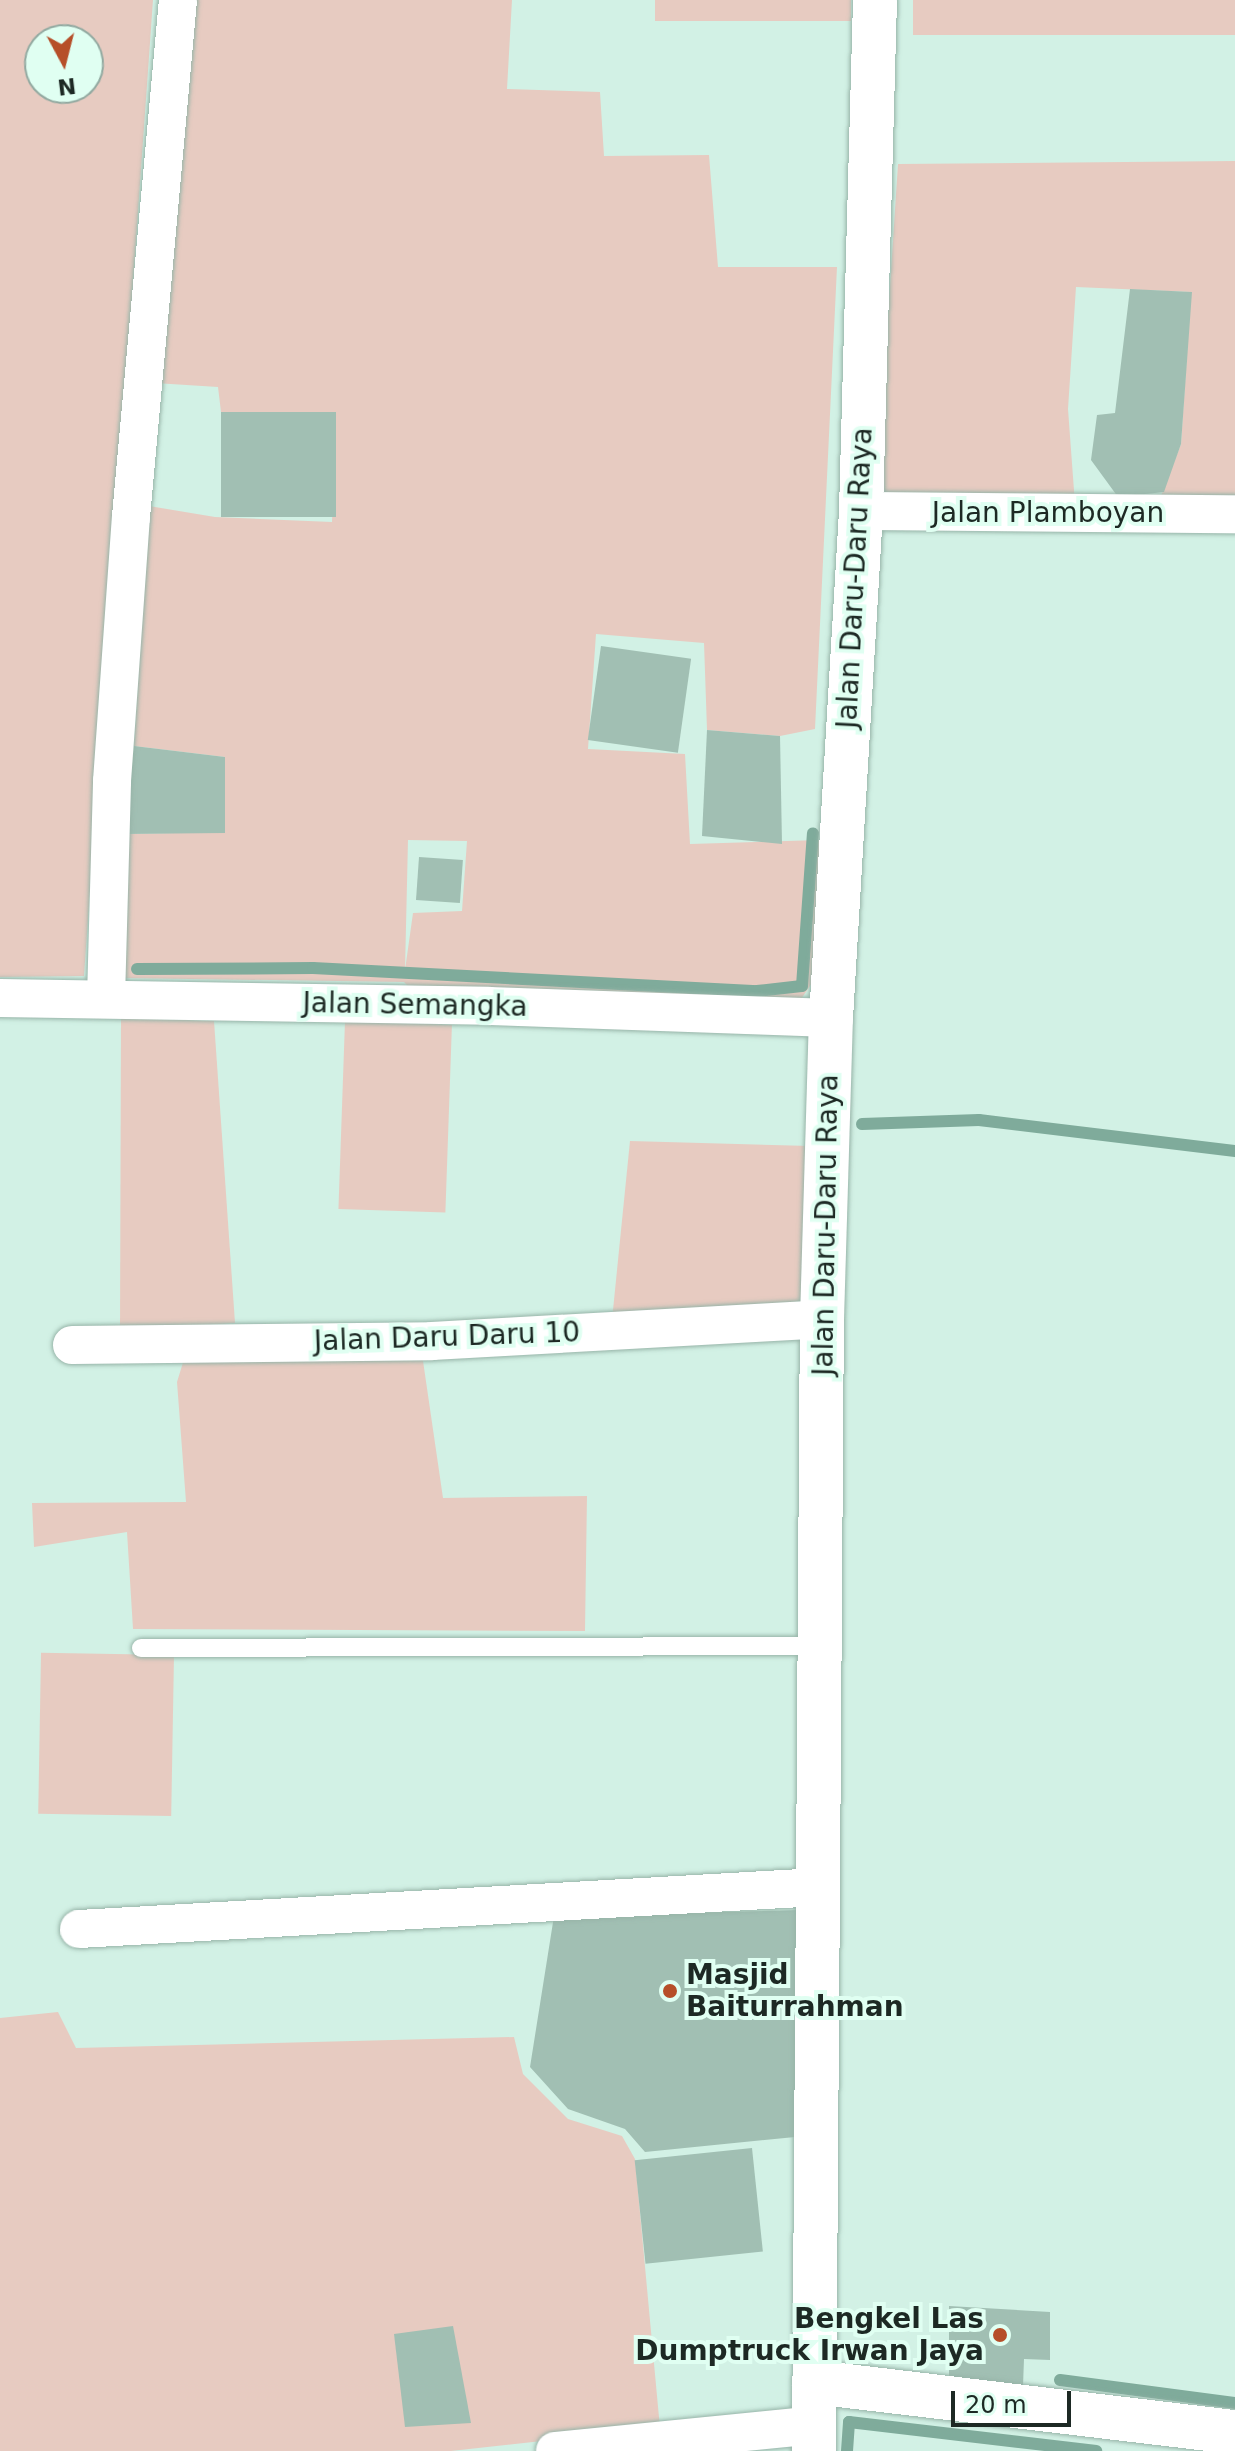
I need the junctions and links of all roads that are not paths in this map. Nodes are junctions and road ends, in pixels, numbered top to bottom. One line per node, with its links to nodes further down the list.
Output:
1 (178, 0): 6 (street)
2 (875, 0): 3 (main road, Jalan Daru-Daru Raya)
3 (861, 511): 4 (street, Jalan Plamboyan); 7 (main road, Jalan Daru-Daru Raya)
4 (1235, 514)
5 (0, 998): 6 (street, Jalan Semangka)
6 (106, 998): 7 (street, Jalan Semangka)
7 (831, 1018): 8 (main road, Jalan Daru-Daru Raya)
8 (822, 1319): 9 (street, Jalan Daru Daru 10); 10 (main road, Jalan Daru-Daru Raya)
9 (72, 1345)
10 (822, 1646): 11 (lane); 12 (main road, Jalan Daru-Daru Raya)
11 (141, 1648)
12 (819, 1887): 13 (street); 14 (main road, Jalan Daru-Daru Raya)
13 (79, 1929)
14 (814, 2419): 15 (main road); 16 (street)
15 (1235, 2432)
16 (555, 2451)

